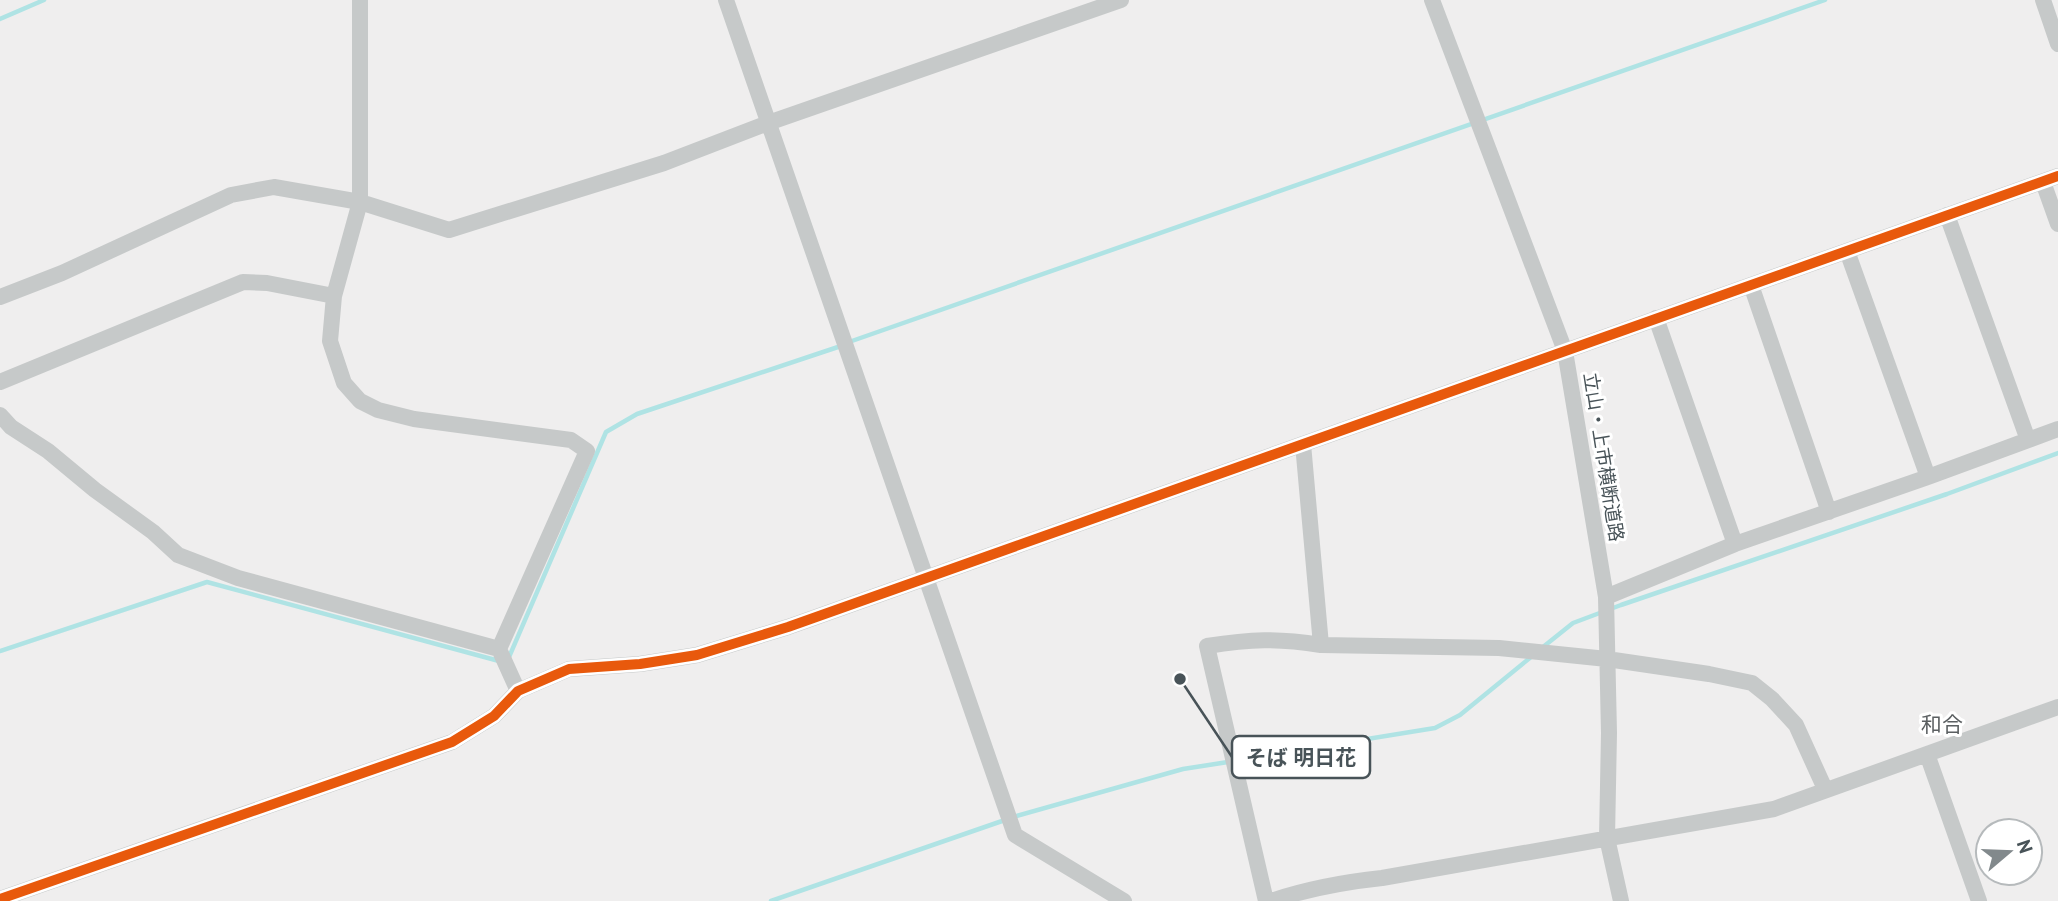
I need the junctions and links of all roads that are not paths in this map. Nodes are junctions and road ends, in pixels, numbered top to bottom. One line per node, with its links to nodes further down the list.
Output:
1 (360, 0): 10 (street)
2 (726, 0): 8 (street)
3 (1121, 0): 6 (street)
4 (1432, 0): 18 (street, 立山・上市横断道路)
5 (2043, 0): 7 (street)
6 (1096, 4): 8 (street)
7 (2058, 44)
8 (768, 123): 10 (street); 27 (street)
9 (2051, 179): 11 (street); 12 (street)
10 (360, 202): 15 (street); 16 (street)
11 (1947, 215): 13 (street); 22 (street)
12 (2058, 224)
13 (1847, 251): 14 (street); 24 (street)
14 (1751, 285): 17 (street); 25 (street)
15 (334, 296): 19 (street); 30 (street)
16 (0, 297)
17 (1656, 318): 18 (street); 26 (street)
18 (1565, 351): 23 (street); 28 (street, 立山・上市横断道路)
19 (0, 382)
20 (4, 425): 30 (street)
21 (2058, 429): 22 (street)
22 (2028, 440): 24 (street)
23 (1303, 444): 27 (street); 29 (street)
24 (1928, 477): 25 (street)
25 (1829, 512): 26 (street)
26 (1735, 544): 28 (street)
27 (927, 578): 32 (street); 38 (street)
28 (1606, 598): 31 (street, 立山・上市横断道路)
29 (1321, 645): 31 (street); 39 (street)
30 (499, 649): 32 (street)
31 (1607, 659): 35 (street); 36 (street, 立山・上市横断道路)
32 (518, 691): 37 (street)
33 (2058, 707): 34 (street)
34 (1927, 754): 35 (street); 41 (street)
35 (1825, 789): 36 (street)
36 (1606, 838): 39 (street); 40 (street, 立山・上市横断道路)
37 (0, 900)
38 (1124, 901)
39 (1269, 901)
40 (1622, 901)
41 (1979, 901)

